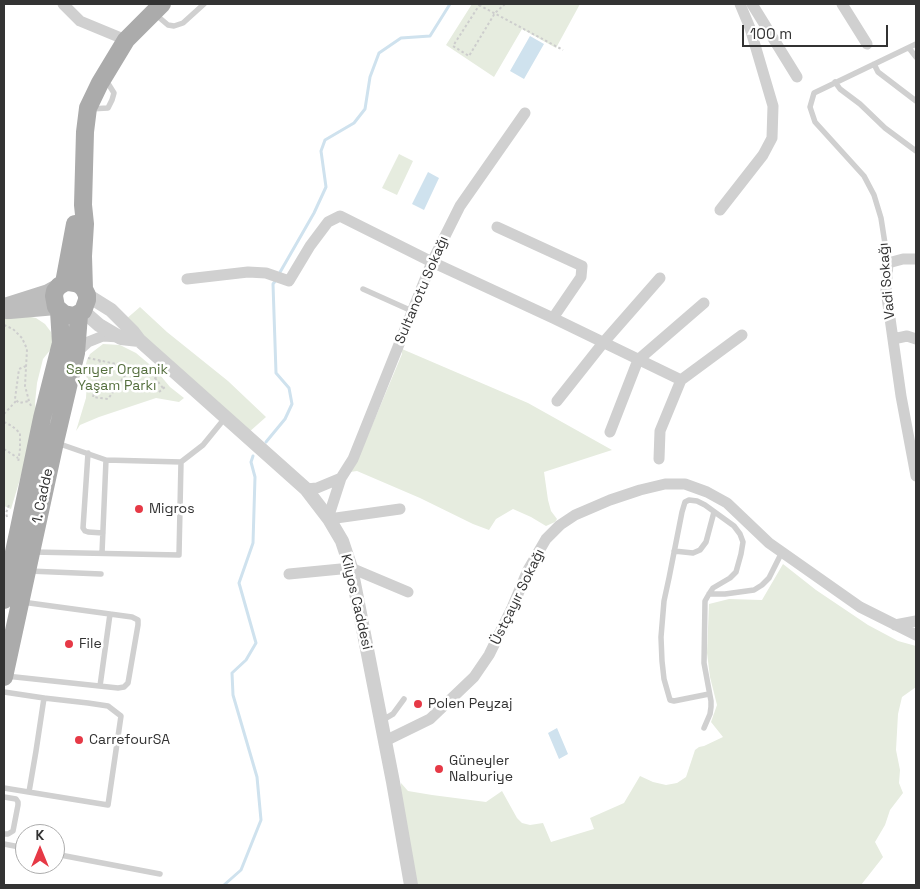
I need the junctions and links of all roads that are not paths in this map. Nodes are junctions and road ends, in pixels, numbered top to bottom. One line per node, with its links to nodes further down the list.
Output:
1 (62, 4): 7 (street)
2 (204, 4): 6 (lane)
3 (740, 4): 19 (street)
4 (752, 4): 13 (street)
5 (842, 4): 8 (street)
6 (158, 8): 7 (main road)
7 (126, 40): 18 (main road)
8 (867, 44)
9 (916, 44): 10 (lane)
10 (908, 48): 11 (lane); 12 (lane)
11 (916, 57)
12 (874, 64): 14 (lane); 15 (lane)
13 (798, 77)
14 (835, 82): 17 (lane); 23 (lane, Vadi Sokağı)
15 (916, 101)
16 (526, 113): 22 (street, Sultanotu Sokağı)
17 (916, 151)
18 (82, 205): 26 (main road); 28 (main road, 1. Cadde)
19 (720, 210)
20 (497, 227): 35 (street)
21 (916, 259): 23 (street)
22 (432, 262): 25 (street); 34 (street, Sultanotu Sokağı); 35 (street)
23 (888, 263): 39 (street, Vadi Sokağı)
24 (660, 278): 42 (street)
25 (187, 279)
26 (61, 285): 28 (main road); 30 (main road); 31 (main road)
27 (363, 289): 34 (lane)
28 (83, 302): 31 (main road); 38 (street); 41 (street, Kilyos Caddesi); 43 (main road, 1. Cadde)
29 (704, 303): 44 (street)
30 (4, 306)
31 (58, 309): 33 (main road); 36 (main road, 1. Cadde)
32 (4, 310): 33 (main road)
33 (27, 310): 36 (main road)
34 (412, 311): 55 (street, Sultanotu Sokağı)
35 (553, 318): 42 (street)
36 (60, 333): 56 (main road, 1. Cadde)
37 (742, 335): 45 (street)
38 (121, 338): 41 (street); 43 (street)
39 (892, 338): 40 (street); 54 (street, Vadi Sokağı)
40 (916, 339)
41 (140, 340): 47 (street, Kilyos Caddesi)
42 (603, 343): 44 (street); 46 (street)
43 (82, 355): 49 (main road, 1. Cadde)
44 (638, 360): 45 (street); 48 (street)
45 (682, 380): 51 (street)
46 (557, 401)
47 (225, 418): 53 (lane); 57 (street, Kilyos Caddesi)
48 (610, 432)
49 (55, 442): 50 (lane); 64 (main road, 1. Cadde)
50 (88, 453): 52 (lane); 61 (lane)
51 (659, 459)
52 (106, 460): 53 (lane); 61 (lane)
53 (181, 462): 66 (lane)
54 (916, 476)
55 (342, 478): 57 (street); 60 (street, Sultanotu Sokağı)
56 (28, 488): 62 (main road); 73 (main road, 1. Cadde)
57 (306, 489): 60 (street, Kilyos Caddesi)
58 (400, 509): 60 (street)
59 (714, 512): 63 (lane); 63 (lane); 72 (lane)
60 (329, 519): 67 (street, Kilyos Caddesi)
61 (103, 533): 66 (lane)
62 (4, 546)
63 (674, 551): 81 (lane)
64 (31, 552): 66 (lane); 68 (main road, 1. Cadde)
65 (782, 552): 72 (lane); 76 (street, Üstçayır Sokağı); 86 (street, Üstçayır Sokağı)
66 (102, 553)
67 (351, 568): 70 (street); 71 (street); 84 (street, Kilyos Caddesi)
68 (27, 571): 69 (lane); 73 (main road)
69 (101, 574)
70 (289, 574)
71 (408, 592)
72 (708, 594): 81 (lane)
73 (8, 598): 74 (lane); 78 (main road, 1. Cadde)
74 (110, 614): 79 (lane); 79 (lane)
75 (916, 621): 76 (street)
76 (895, 625): 77 (street, Üstçayır Sokağı)
77 (916, 635)
78 (4, 676): 79 (lane)
79 (100, 686)
80 (4, 692): 82 (lane)
81 (709, 694): 85 (lane)
82 (44, 698): 88 (lane); 88 (lane)
83 (404, 699): 84 (lane)
84 (382, 720): 86 (street, Kilyos Caddesi)
85 (704, 728)
86 (385, 741): 93 (street, Kilyos Caddesi)
87 (4, 788): 88 (lane)
88 (29, 792)
89 (4, 797): 90 (lane)
90 (4, 834)
91 (65, 856): 92 (lane)
92 (160, 874)
93 (411, 885)

